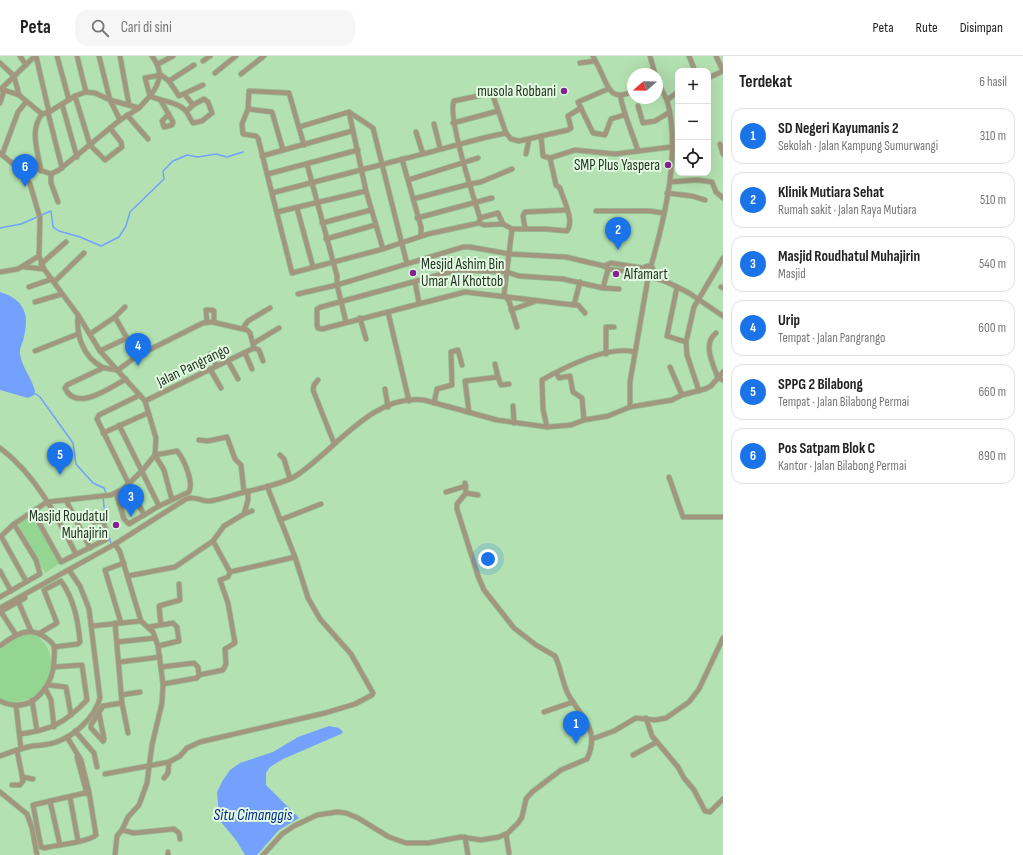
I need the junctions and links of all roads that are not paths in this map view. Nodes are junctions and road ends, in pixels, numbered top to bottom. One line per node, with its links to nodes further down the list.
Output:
1 (20, 56): 20 (street)
2 (36, 56): 20 (street); 60 (street)
3 (57, 56): 43 (street)
4 (78, 56): 34 (street)
5 (99, 56): 44 (street)
6 (120, 56): 50 (street)
7 (152, 56): 19 (street)
8 (173, 56): 19 (street)
9 (210, 56): 16 (street)
10 (236, 56): 25 (street)
11 (264, 56): 27 (street)
12 (650, 56): 22 (street)
13 (689, 56): 23 (street)
14 (716, 56): 24 (street)
15 (594, 58): 18 (street); 32 (street)
16 (203, 61)
17 (0, 63): 28 (street)
18 (580, 63)
19 (158, 64): 26 (street)
20 (26, 65): 28 (street)
21 (194, 65): 30 (street)
22 (654, 68)
23 (694, 68)
24 (723, 71): 29 (street)
25 (215, 73)
26 (160, 74): 30 (street); 42 (street); 42 (street)
27 (241, 74)
28 (14, 76): 33 (street); 38 (street)
29 (711, 77)
30 (170, 81): 39 (street)
31 (202, 85): 39 (street)
32 (608, 89): 40 (street); 54 (street)
33 (2, 90): 38 (street); 48 (street)
34 (86, 92): 41 (street); 44 (street)
35 (663, 92): 45 (street)
36 (627, 93): 40 (street)
37 (675, 94): 45 (street)
38 (19, 95): 47 (street)
39 (185, 95): 51 (street)
40 (620, 95): 64 (street)
41 (75, 96): 43 (street); 78 (street)
42 (150, 96): 46 (street); 53 (street)
43 (69, 100): 49 (street)
44 (110, 100): 50 (street); 65 (street)
45 (667, 100): 59 (street)
46 (161, 101): 56 (street); 62 (street)
47 (26, 102): 61 (street); 85 (street)
48 (0, 103)
49 (62, 104): 60 (street); 90 (street)
50 (129, 105): 53 (street)
51 (193, 105): 56 (street); 56 (street)
52 (638, 106): 59 (street)
53 (138, 108): 63 (street)
54 (581, 108): 64 (street); 73 (street)
55 (248, 109): 68 (street); 82 (street); 89 (street)
56 (186, 111)
57 (498, 111): 66 (street); 66 (street); 72 (street)
58 (349, 112): 68 (street); 70 (street); 95 (street)
59 (670, 112): 80 (street)
60 (48, 113): 61 (street); 97 (street)
61 (42, 114): 99 (street)
62 (169, 114)
63 (127, 115): 65 (street); 74 (street)
64 (624, 115): 84 (street)
65 (120, 120): 69 (street)
66 (453, 123): 76 (street)
67 (434, 124): 81 (street)
68 (299, 127): 79 (street)
69 (110, 128): 78 (street); 78 (street)
70 (352, 131): 79 (street); 83 (street)
71 (416, 132): 86 (street)
72 (506, 133): 75 (street); 76 (street)
73 (541, 136): 75 (street); 92 (street)
74 (148, 139)
75 (529, 139): 87 (street)
76 (460, 144): 81 (street); 94 (street)
77 (720, 144): 88 (street)
78 (90, 145): 90 (street)
79 (304, 145): 82 (street)
80 (671, 147): 84 (street); 105 (street)
81 (440, 148): 86 (street)
82 (283, 150): 89 (street)
83 (358, 150): 96 (street); 100 (street)
84 (638, 150): 92 (street)
85 (1, 154): 103 (street)
86 (422, 154): 93 (street)
87 (526, 154)
88 (723, 154)
89 (262, 156): 102 (street)
90 (77, 157): 97 (street)
91 (478, 158): 94 (street)
92 (550, 158): 120 (street)
93 (402, 159): 95 (street); 104 (street)
94 (464, 162): 104 (street); 107 (street)
95 (382, 163): 100 (street); 134 (street)
96 (307, 164): 102 (street); 106 (street)
97 (62, 168): 101 (street)
98 (512, 169): 107 (street)
99 (41, 170): 101 (street); 103 (street)
100 (361, 170): 106 (street); 108 (street)
101 (51, 174): 115 (street)
102 (268, 174): 109 (street)
103 (25, 176): 138 (street)
104 (408, 180): 113 (street)
105 (670, 182): 110 (street); 112 (street)
106 (311, 183): 109 (street); 117 (street)
107 (470, 184): 113 (street); 116 (street)
108 (366, 191): 117 (street); 119 (street)
109 (272, 193): 122 (street)
110 (667, 194): 114 (street); 123 (street)
111 (492, 198): 116 (street)
112 (723, 198)
113 (413, 199): 124 (street)
114 (705, 200)
115 (58, 202)
116 (475, 203): 124 (street); 125 (street)
117 (316, 204): 118 (street); 126 (street)
118 (297, 208): 122 (street); 145 (street)
119 (371, 210): 126 (street); 128 (street)
120 (567, 210): 129 (street); 129 (street)
121 (596, 211): 123 (street)
122 (277, 212): 145 (street)
123 (663, 213): 143 (street)
124 (417, 218): 131 (street)
125 (479, 220): 127 (street); 127 (street); 131 (street)
126 (322, 223): 132 (street)
127 (503, 224): 130 (street)
128 (375, 225): 132 (street); 135 (street)
129 (525, 228): 130 (street)
130 (512, 229): 137 (street)
131 (421, 236): 134 (street)
132 (326, 239): 140 (street)
133 (66, 242): 144 (street)
134 (402, 242): 135 (street); 141 (street)
135 (383, 248): 140 (street)
136 (84, 253): 152 (street)
137 (510, 254): 141 (street); 146 (street); 150 (street)
138 (39, 256): 142 (street); 144 (street)
139 (723, 258): 164 (street)
140 (332, 262): 145 (street); 156 (street)
141 (408, 264): 156 (street)
142 (25, 266): 144 (street); 149 (street)
143 (651, 266): 147 (street); 148 (street)
144 (42, 267): 152 (street)
145 (312, 267)
146 (606, 267): 147 (street); 159 (street)
147 (643, 271): 151 (street)
148 (654, 271): 151 (street); 155 (street)
149 (0, 272)
150 (507, 272): 153 (street); 154 (street); 163 (street)
151 (650, 278): 155 (street); 195 (street)
152 (53, 280): 157 (street); 161 (street)
153 (415, 282): 167 (street); 168 (street)
154 (580, 282): 159 (street); 169 (street)
155 (667, 282): 158 (street)
156 (337, 285): 162 (street); 167 (street)
157 (29, 287)
158 (677, 287): 164 (street); 191 (street)
159 (603, 288): 160 (street)
160 (619, 289)
161 (62, 294): 166 (street); 175 (street)
162 (298, 294)
163 (504, 295): 165 (street); 168 (street); 172 (street)
164 (698, 299): 176 (street); 191 (street)
165 (537, 300): 169 (street); 172 (street)
166 (34, 302)
167 (341, 302): 181 (street); 181 (street)
168 (419, 303): 173 (street)
169 (574, 305): 174 (street)
170 (125, 307): 177 (street)
171 (270, 308): 184 (street)
172 (511, 310): 182 (street)
173 (388, 312): 178 (street); 223 (street)
174 (584, 313)
175 (78, 315): 187 (street); 188 (street)
176 (723, 316)
177 (115, 317): 188 (street); 189 (street)
178 (360, 318): 181 (street); 190 (street)
179 (207, 322): 180 (street, Jalan Pangrango); 180 (street); 199 (street, Jalan Pangrango)
180 (214, 322): 184 (street, Jalan Pangrango)
181 (346, 322)
182 (517, 327)
183 (614, 327): 198 (street)
184 (243, 328): 192 (street, Jalan Pangrango)
185 (279, 328): 192 (street)
186 (716, 333): 213 (street)
187 (78, 334): 193 (street); 206 (street)
188 (90, 334): 194 (street)
189 (127, 338): 194 (street); 199 (street)
190 (366, 339)
191 (686, 342): 220 (street)
192 (253, 347): 196 (street, Jalan Pangrango); 201 (street)
193 (35, 351)
194 (100, 352): 208 (street)
195 (634, 352): 198 (street); 228 (street)
196 (245, 353): 200 (street, Jalan Pangrango); 207 (street)
197 (210, 354): 204 (street)
198 (606, 354): 211 (street)
199 (137, 356): 208 (street, Jalan Pangrango)
200 (228, 361): 204 (street, Jalan Pangrango); 215 (street)
201 (263, 361)
202 (495, 364): 212 (street)
203 (462, 365): 225 (street)
204 (216, 366): 209 (street, Jalan Pangrango)
205 (670, 367): 222 (street)
206 (103, 368): 208 (street); 214 (street)
207 (252, 369)
208 (118, 370): 214 (street)
209 (210, 370): 218 (street); 224 (street, Jalan Pangrango)
210 (723, 372): 213 (street)
211 (558, 374): 231 (street); 234 (street)
212 (498, 377): 217 (street); 229 (street)
213 (721, 378): 220 (street)
214 (126, 379): 221 (street)
215 (238, 379)
216 (318, 380): 237 (street)
217 (509, 384)
218 (221, 388)
219 (385, 389): 227 (street)
220 (698, 391): 222 (street)
221 (140, 395): 224 (street); 235 (street)
222 (682, 395): 228 (street)
223 (409, 400): 225 (street); 227 (street)
224 (145, 401): 230 (street)
225 (434, 403): 229 (street)
226 (513, 406): 232 (street)
227 (388, 407): 237 (street)
228 (630, 407): 231 (street)
229 (470, 412): 232 (street)
230 (148, 413): 233 (street); 239 (street)
231 (584, 420): 234 (street)
232 (514, 423): 234 (street)
233 (119, 425): 235 (street); 241 (street)
234 (547, 427)
235 (103, 433): 244 (street)
236 (199, 440): 246 (street)
237 (334, 443): 243 (street)
238 (0, 449): 253 (street)
239 (155, 455): 241 (street); 252 (street); 252 (street)
240 (280, 455): 243 (street)
241 (142, 471): 244 (street); 255 (street)
242 (669, 477): 260 (street)
243 (290, 479): 245 (street)
244 (129, 483): 248 (street); 259 (street)
245 (267, 486): 246 (street); 261 (street)
246 (246, 492): 258 (street); 266 (street)
247 (446, 492): 249 (street)
248 (116, 493): 251 (street); 259 (street)
249 (466, 493): 250 (street); 308 (street)
250 (478, 495)
251 (66, 500): 253 (street); 267 (street)
252 (172, 500): 255 (street)
253 (47, 502): 257 (street); 268 (street)
254 (322, 504): 261 (street)
255 (160, 506): 259 (street)
256 (252, 511): 258 (street)
257 (33, 512): 263 (street); 268 (street)
258 (244, 514): 265 (street)
259 (144, 515)
260 (723, 517)
261 (280, 520): 269 (street)
262 (94, 522): 267 (street)
263 (14, 524): 264 (street); 275 (street)
264 (0, 536): 275 (street)
265 (213, 541): 273 (street); 274 (street)
266 (115, 544): 270 (street); 271 (street)
267 (90, 548): 268 (street)
268 (76, 554)
269 (295, 557): 273 (street); 327 (street)
270 (124, 563): 274 (street); 284 (street)
271 (69, 570): 281 (street); 286 (street)
272 (0, 571): 277 (street)
273 (230, 572): 301 (street)
274 (128, 576): 282 (street)
275 (26, 582): 277 (street)
276 (179, 584): 285 (street)
277 (11, 591): 278 (street)
278 (0, 597)
279 (25, 598): 280 (street)
280 (18, 601): 281 (street); 288 (street)
281 (0, 611): 290 (street)
282 (141, 621): 284 (street); 287 (street)
283 (115, 623): 284 (street); 286 (street); 293 (street)
284 (120, 623)
285 (161, 625): 287 (street); 295 (street)
286 (92, 626): 314 (street)
287 (149, 627): 291 (street)
288 (31, 631): 289 (street); 290 (street)
289 (40, 634): 296 (street); 296 (street)
290 (16, 635): 294 (street)
291 (155, 638): 293 (street); 295 (street)
292 (723, 638): 315 (street)
293 (117, 642): 298 (street)
294 (0, 645)
295 (158, 646): 297 (street)
296 (54, 647): 299 (street)
297 (160, 657): 298 (street); 300 (street)
298 (120, 662): 305 (street)
299 (54, 667): 303 (street); 313 (street)
300 (161, 667): 301 (street); 302 (street)
301 (199, 676): 302 (street)
302 (163, 684): 328 (street)
303 (46, 686): 306 (street); 313 (street); 316 (street)
304 (140, 692): 305 (street)
305 (121, 695): 309 (street)
306 (32, 700): 310 (street); 317 (street)
307 (0, 701): 310 (street)
308 (573, 702): 311 (street); 322 (street)
309 (122, 703): 312 (street); 319 (street)
310 (16, 705): 320 (street)
311 (544, 712)
312 (99, 714): 314 (street); 314 (street)
313 (71, 715): 316 (street)
314 (94, 717): 318 (street)
315 (646, 718): 322 (street); 323 (street)
316 (54, 727): 317 (street)
317 (37, 731): 320 (street)
318 (75, 731): 321 (street); 329 (street)
319 (128, 733)
320 (20, 734): 324 (street)
321 (67, 738): 324 (street); 336 (street)
322 (592, 739): 341 (street)
323 (657, 742): 325 (street); 338 (street)
324 (19, 749): 326 (street); 331 (street)
325 (632, 755)
326 (0, 756)
327 (169, 762): 328 (street); 332 (street)
328 (150, 765): 330 (street); 340 (street)
329 (96, 767)
330 (105, 774)
331 (23, 777): 333 (street); 334 (street)
332 (164, 778)
333 (33, 779)
334 (12, 785)
335 (0, 792): 347 (street)
336 (88, 794): 337 (street); 344 (street)
337 (70, 797): 339 (street); 344 (street)
338 (723, 799)
339 (50, 801): 345 (street); 345 (street)
340 (122, 830): 343 (street); 348 (street)
341 (506, 834): 342 (street); 346 (street)
342 (465, 837): 349 (street); 350 (street)
343 (180, 839)
344 (78, 841): 345 (street)
345 (60, 845)
346 (509, 853)
347 (37, 855)
348 (115, 855)
349 (264, 855)
350 (468, 855)

